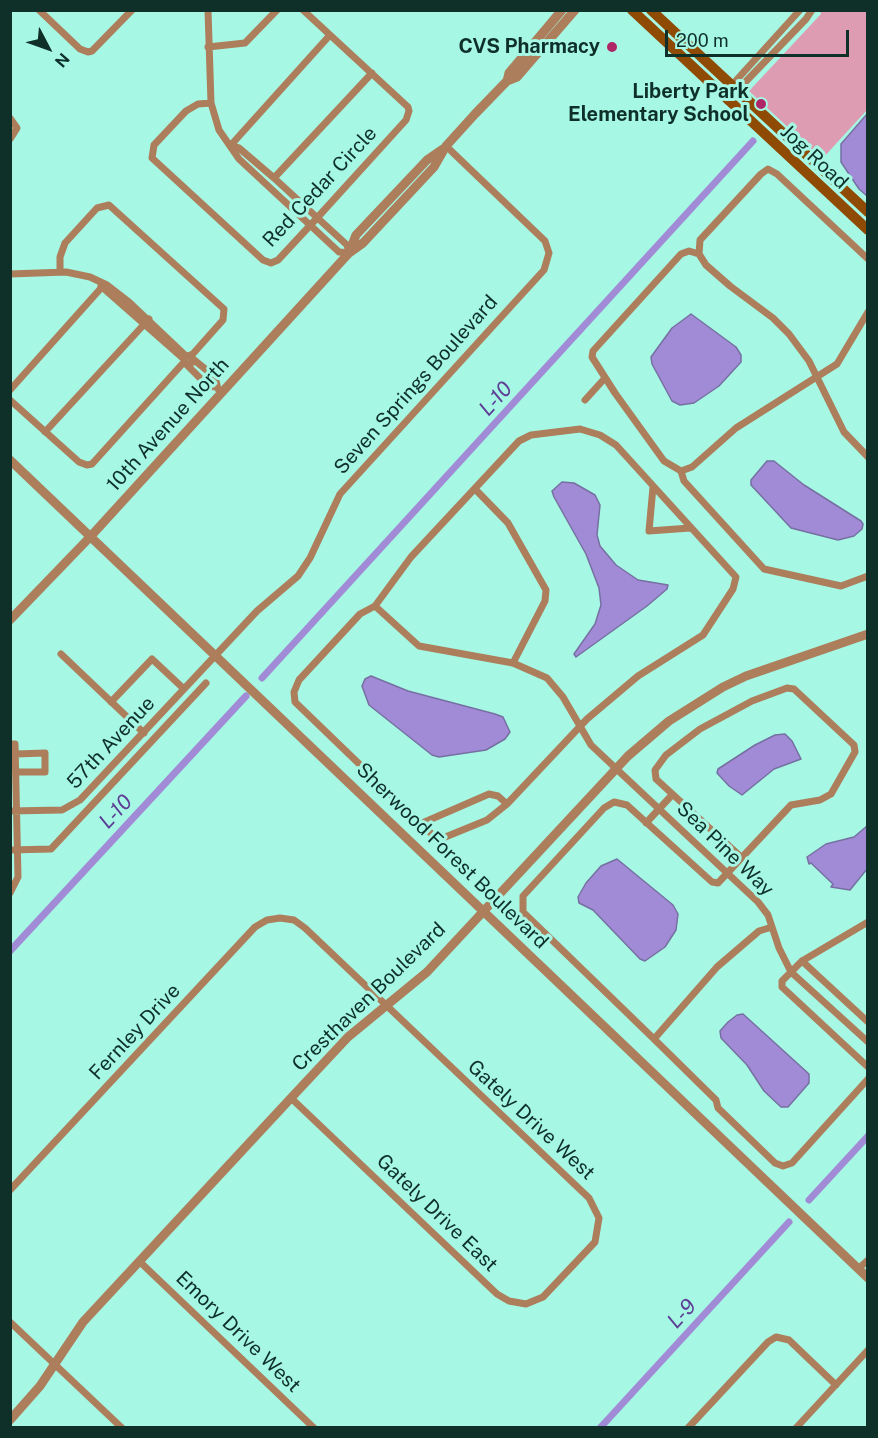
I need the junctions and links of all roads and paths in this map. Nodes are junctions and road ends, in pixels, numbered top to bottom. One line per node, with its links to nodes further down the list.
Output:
1 (39, 10): 13 (street)
2 (54, 10): 13 (street)
3 (132, 10): 13 (street)
4 (208, 10): 15 (street)
5 (277, 10): 15 (street)
6 (303, 10): 14 (street, Red Cedar Circle)
7 (562, 10): 17 (street, 10th Avenue North)
8 (575, 10): 17 (street, 10th Avenue North)
9 (632, 10): 19 (main road, Jog Road)
10 (651, 10): 18 (main road, Jog Road)
11 (800, 10): 18 (street)
12 (812, 10): 18 (street)
13 (47, 18)
14 (330, 35): 16 (street, Red Cedar Circle); 23 (street)
15 (208, 47): 20 (street)
16 (372, 73): 25 (street); 29 (street, Red Cedar Circle)
17 (507, 81): 24 (street, 10th Avenue North)
18 (734, 88): 19 (street); 26 (main road, Jog Road)
19 (724, 99): 27 (main road, Jog Road)
20 (211, 103): 23 (street); 30 (street, Red Cedar Circle)
21 (10, 118): 22 (street)
22 (10, 139)
23 (231, 145): 25 (street); 30 (street)
24 (446, 146): 32 (street, 10th Avenue North); 60 (street, Seven Springs Boulevard)
25 (274, 178): 29 (street)
26 (855, 200): 27 (main road); 28 (main road, Jog Road)
27 (846, 210): 31 (main road, Jog Road)
28 (867, 212)
29 (317, 218): 30 (street, Red Cedar Circle); 32 (street)
30 (310, 225): 32 (street)
31 (867, 230)
32 (349, 253): 44 (street, 10th Avenue North)
33 (699, 254): 34 (street); 41 (street); 42 (street)
34 (867, 259)
35 (60, 272): 36 (street); 37 (street); 40 (street)
36 (10, 274)
37 (100, 284): 39 (street); 43 (street)
38 (867, 312): 41 (street)
39 (146, 322): 40 (street); 47 (street)
40 (188, 359): 44 (street); 47 (street)
41 (818, 377): 48 (street); 50 (street)
42 (605, 378): 46 (street); 50 (street)
43 (10, 390)
44 (219, 390): 54 (street, 10th Avenue North)
45 (10, 400): 47 (street)
46 (585, 400)
47 (45, 432)
48 (867, 458)
49 (10, 460): 54 (street, Sherwood Forest Boulevard)
50 (681, 471): 55 (street)
51 (653, 487): 52 (street); 53 (street); 53 (street)
52 (476, 490): 56 (street); 61 (street)
53 (690, 528): 65 (street)
54 (91, 536): 57 (street, 10th Avenue North); 60 (street, Sherwood Forest Boulevard)
55 (867, 576)
56 (375, 606): 61 (street, Sea Pine Way); 76 (street)
57 (10, 620)
58 (866, 638): 69 (street, Cresthaven Boulevard)
59 (61, 654): 64 (street)
60 (216, 655): 63 (street, 57th Avenue); 81 (street, Sherwood Forest Boulevard)
61 (513, 663): 65 (street, Sea Pine Way)
62 (206, 683): 77 (street)
63 (184, 689): 64 (street); 66 (street, 57th Avenue)
64 (111, 702): 66 (street)
65 (579, 729): 69 (street, Sea Pine Way); 72 (street)
66 (144, 733): 74 (street, 57th Avenue)
67 (10, 744): 68 (street)
68 (16, 754): 70 (street); 70 (street)
69 (616, 768): 73 (street, Sea Pine Way); 81 (street, Cresthaven Boulevard)
70 (16, 772): 74 (street)
71 (672, 795): 73 (street); 78 (street); 78 (street)
72 (507, 804): 76 (street); 76 (street)
73 (659, 808): 75 (street); 79 (street, Sea Pine Way)
74 (14, 811): 77 (street)
75 (646, 823): 79 (street); 89 (street)
76 (420, 824)
77 (14, 850): 80 (street)
78 (740, 856): 79 (street)
79 (727, 872): 84 (street, Sea Pine Way)
80 (10, 893)
81 (483, 911): 87 (street, Cresthaven Boulevard); 97 (street, Sherwood Forest Boulevard)
82 (294, 920): 87 (street, Gately Drive West); 94 (street, Fernley Drive)
83 (867, 922): 85 (street)
84 (772, 927): 86 (street, Sea Pine Way); 89 (street)
85 (802, 961): 86 (street); 88 (street)
86 (791, 972): 90 (street, Sea Pine Way); 91 (street)
87 (387, 1006): 93 (street, Cresthaven Boulevard); 98 (street, Gately Drive West)
88 (867, 1022)
89 (654, 1040): 92 (street)
90 (867, 1042)
91 (867, 1067)
92 (867, 1079)
93 (291, 1098): 96 (street, Cresthaven Boulevard); 98 (street, Gately Drive East)
94 (10, 1190)
95 (867, 1260): 97 (street)
96 (139, 1261): 102 (street, Cresthaven Boulevard); 106 (street, Emory Drive West)
97 (858, 1269): 99 (street, Sherwood Forest Boulevard)
98 (568, 1272)
99 (867, 1278)
100 (10, 1322): 102 (street)
101 (867, 1350): 103 (street)
102 (54, 1364): 104 (street, Cresthaven Boulevard); 105 (street)
103 (836, 1385): 107 (street); 108 (street)
104 (10, 1420)
105 (122, 1428)
106 (314, 1428)
107 (688, 1428)
108 (796, 1428)

